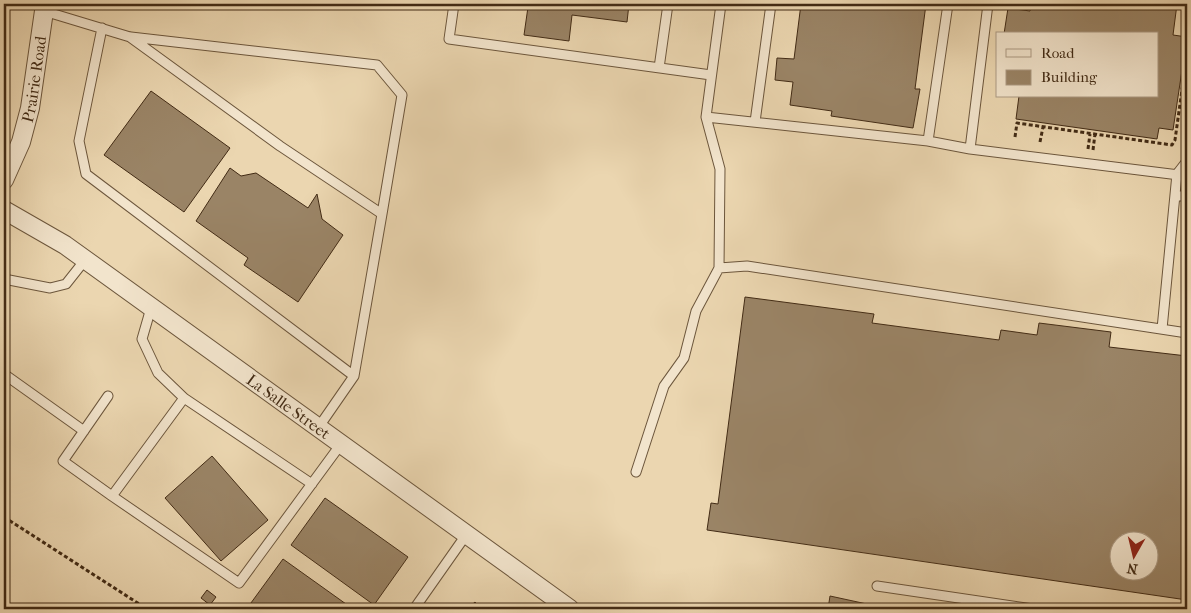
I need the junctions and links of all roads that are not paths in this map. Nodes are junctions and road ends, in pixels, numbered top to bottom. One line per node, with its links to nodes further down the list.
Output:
1 (454, 4): 10 (lane)
2 (668, 4): 10 (lane)
3 (721, 4): 11 (lane)
4 (771, 4): 13 (lane)
5 (948, 4): 14 (lane)
6 (988, 4): 15 (lane)
7 (44, 7): 8 (lane); 19 (street, Prairie Road)
8 (102, 28): 9 (lane); 31 (lane)
9 (130, 37): 23 (lane); 23 (lane)
10 (659, 68): 11 (lane)
11 (712, 75): 12 (lane)
12 (706, 117): 13 (lane); 25 (lane)
13 (755, 122): 14 (lane)
14 (928, 140): 15 (lane)
15 (970, 149): 17 (lane)
16 (1187, 161): 17 (lane)
17 (1178, 174): 18 (lane); 20 (lane)
18 (1187, 176)
19 (4, 180)
20 (1176, 196): 21 (lane); 28 (lane)
21 (1187, 196)
22 (4, 210): 24 (street, La Salle Street)
23 (382, 214): 31 (lane)
24 (85, 260): 26 (lane); 27 (street, La Salle Street)
25 (719, 268): 28 (lane); 37 (lane)
26 (4, 279)
27 (152, 308): 33 (lane); 34 (street, La Salle Street)
28 (1162, 329): 29 (lane)
29 (1187, 333)
30 (4, 374): 35 (lane)
31 (354, 376): 34 (lane)
32 (108, 396): 35 (lane)
33 (184, 398): 38 (lane); 39 (lane)
34 (318, 428): 36 (street, La Salle Street)
35 (84, 432): 39 (lane)
36 (341, 444): 38 (lane); 40 (street, La Salle Street)
37 (636, 472)
38 (312, 484): 39 (lane)
39 (112, 496)
40 (466, 535): 42 (lane); 43 (street, La Salle Street)
41 (877, 586): 44 (lane)
42 (414, 609)
43 (570, 609)
44 (1033, 609)

